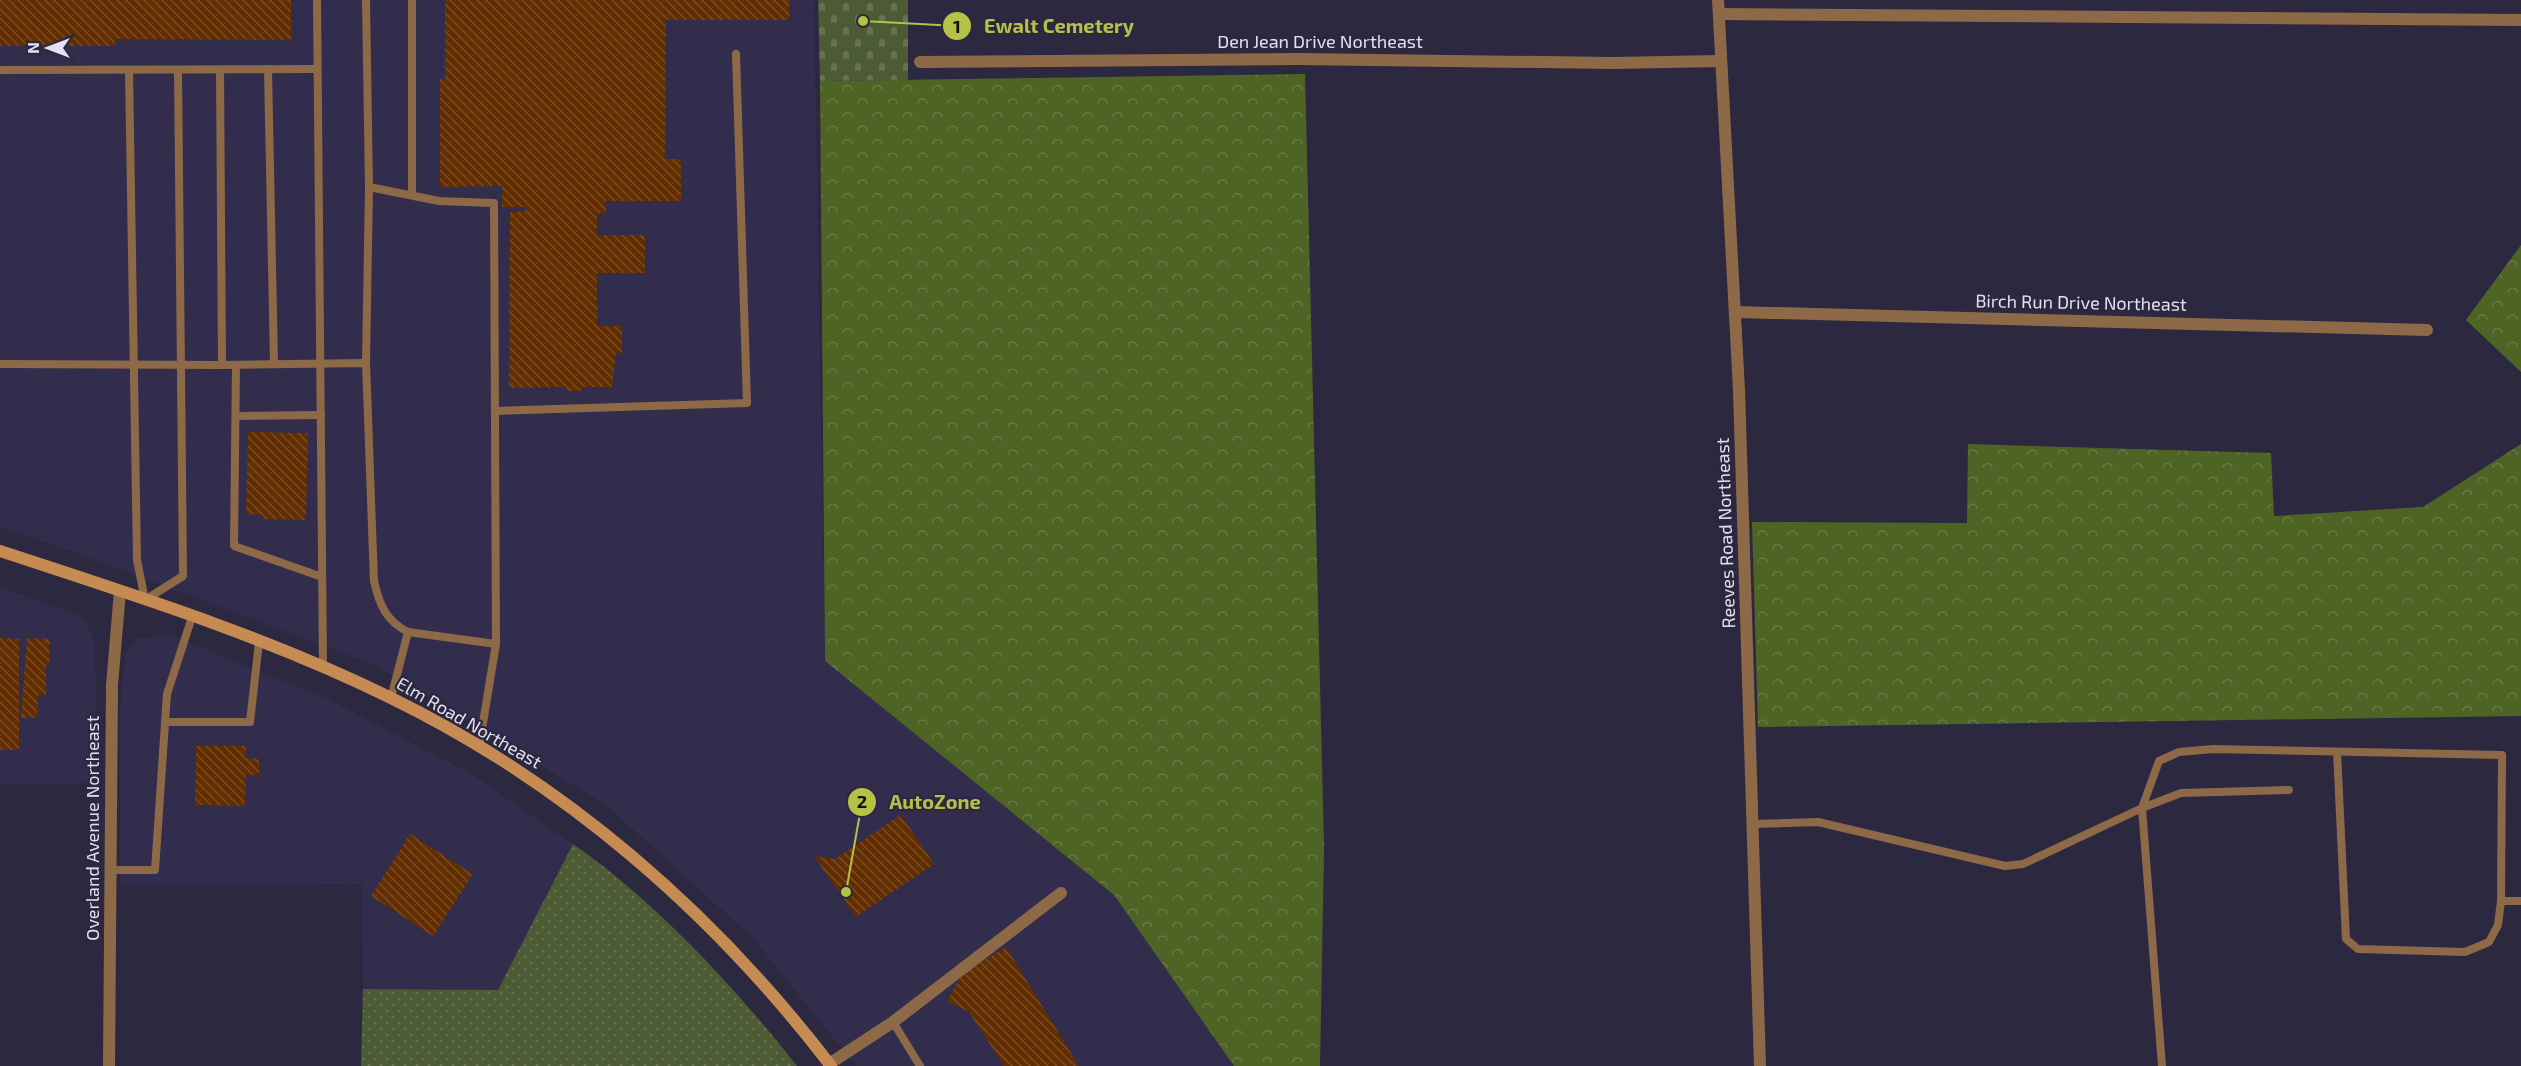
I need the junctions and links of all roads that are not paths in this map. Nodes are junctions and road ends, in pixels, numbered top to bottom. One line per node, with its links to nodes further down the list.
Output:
1 (317, 0): 11 (lane)
2 (366, 0): 16 (lane)
3 (412, 0): 17 (lane)
4 (1718, 0): 5 (street, Reeves Road Northeast)
5 (1719, 14): 6 (street); 8 (street, Reeves Road Northeast)
6 (2521, 20)
7 (736, 54): 28 (lane)
8 (1719, 61): 9 (street, Den Jean Drive Northeast); 18 (street, Reeves Road Northeast)
9 (920, 62)
10 (268, 69): 11 (lane); 15 (lane); 23 (lane)
11 (317, 69): 20 (lane)
12 (0, 70): 13 (lane)
13 (129, 70): 14 (lane); 24 (lane)
14 (178, 70): 15 (lane); 25 (lane)
15 (220, 70): 26 (lane)
16 (369, 186): 17 (lane); 21 (lane)
17 (412, 195): 28 (lane)
18 (1735, 312): 19 (street, Birch Run Drive Northeast); 46 (street, Reeves Road Northeast)
19 (2427, 330)
20 (320, 363): 21 (lane); 23 (lane); 30 (lane)
21 (366, 363): 36 (lane)
22 (0, 364): 24 (lane)
23 (274, 364): 27 (lane)
24 (134, 365): 25 (lane); 34 (lane)
25 (180, 365): 26 (lane); 34 (lane)
26 (222, 365): 27 (lane)
27 (236, 365): 29 (lane)
28 (495, 411): 38 (lane)
29 (236, 416): 30 (lane); 32 (lane)
30 (321, 416): 32 (lane)
31 (0, 551): 33 (main road, Elm Road Northeast)
32 (322, 577): 39 (lane)
33 (120, 591): 34 (main road, Elm Road Northeast); 47 (street, Overland Avenue Northeast)
34 (145, 600): 35 (main road, Elm Road Northeast)
35 (192, 617): 37 (main road, Elm Road Northeast); 41 (lane)
36 (408, 632): 38 (lane); 40 (lane)
37 (259, 642): 39 (main road, Elm Road Northeast); 41 (lane)
38 (496, 644): 42 (lane)
39 (323, 667): 40 (main road, Elm Road Northeast)
40 (391, 698): 42 (main road, Elm Road Northeast)
41 (165, 722): 47 (lane)
42 (479, 747): 52 (main road, Elm Road Northeast)
43 (2337, 752): 45 (lane); 49 (lane); 49 (lane)
44 (2289, 789): 45 (lane)
45 (2142, 808): 46 (lane); 56 (lane)
46 (1753, 824): 55 (street, Reeves Road Northeast)
47 (111, 870): 53 (street, Overland Avenue Northeast)
48 (1061, 893): 51 (street)
49 (2501, 901): 50 (lane)
50 (2521, 901)
51 (893, 1022): 52 (street); 54 (lane)
52 (830, 1065)
53 (110, 1066)
54 (920, 1066)
55 (1760, 1066)
56 (2162, 1066)

